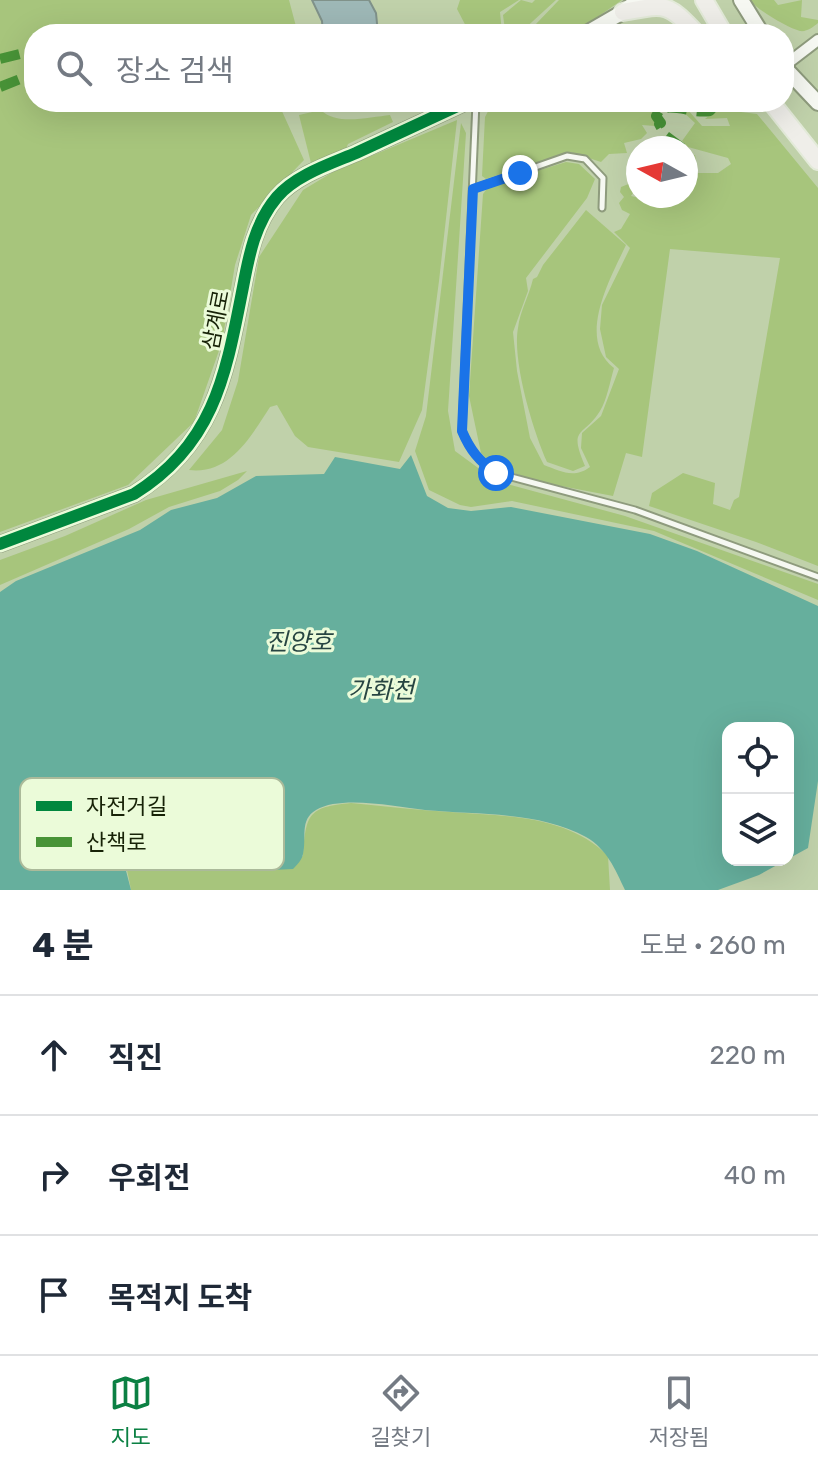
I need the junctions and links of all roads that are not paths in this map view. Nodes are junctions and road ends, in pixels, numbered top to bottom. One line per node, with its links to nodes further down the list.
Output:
1 (638, 0): 4 (street)
2 (704, 0): 5 (main road)
3 (741, 0): 8 (street)
4 (627, 6): 6 (street); 7 (main road)
5 (713, 8)
6 (600, 24)
7 (686, 24)
8 (756, 24)
9 (818, 40): 10 (street)
10 (794, 59)
11 (794, 78): 12 (street)
12 (818, 103)
13 (444, 112): 19 (street, 삼계로)
14 (476, 112): 17 (lane)
15 (779, 112): 16 (main road)
16 (818, 161)
17 (473, 189): 18 (lane); 20 (lane)
18 (602, 208)
19 (0, 544)
20 (818, 577)

